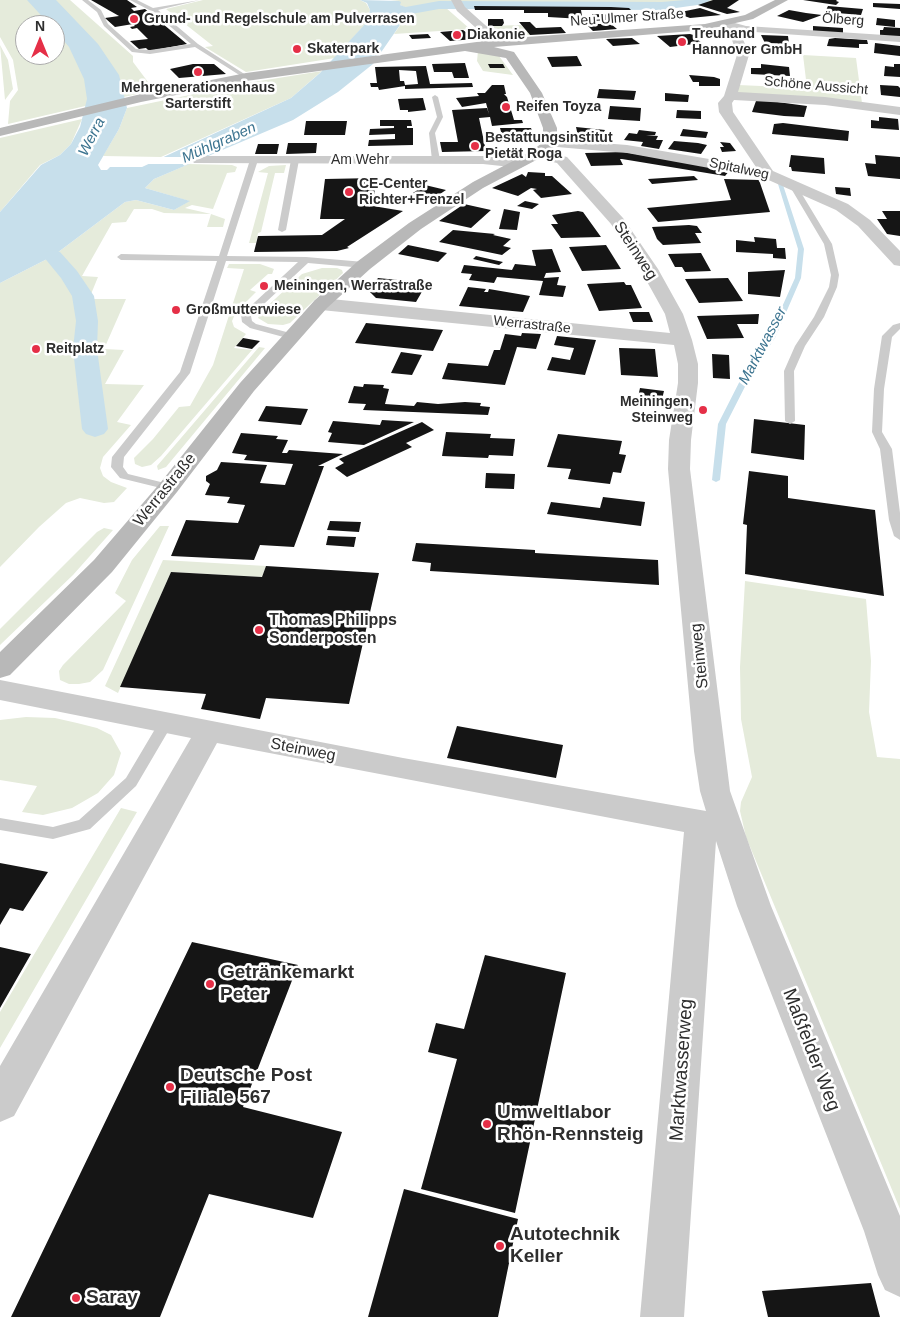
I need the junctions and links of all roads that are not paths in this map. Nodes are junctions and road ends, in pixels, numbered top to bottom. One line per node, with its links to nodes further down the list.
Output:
1 (85, 0): 11 (lane)
2 (133, 0): 6 (lane)
3 (197, 0): 6 (lane)
4 (783, 0): 7 (street, Neu-Ulmer Straße)
5 (457, 3): 10 (street)
6 (152, 10): 11 (lane)
7 (729, 25): 8 (street, Ölberg); 9 (street, Neu-Ulmer Straße); 15 (street)
8 (900, 39)
9 (529, 40): 10 (street, Neu-Ulmer Straße); 13 (street)
10 (498, 43): 12 (street, Neu-Ulmer Straße); 13 (street)
11 (199, 46): 14 (lane)
12 (468, 48): 13 (street); 14 (street)
13 (510, 55): 19 (street)
14 (246, 77): 18 (street)
15 (730, 96): 17 (street, Schöne Aussicht); 26 (street)
16 (435, 97): 24 (lane)
17 (900, 112)
18 (6, 131)
19 (550, 143): 20 (street); 26 (street, Spitalweg)
20 (537, 154): 25 (street, Werrastraße); 37 (street, Steinweg)
21 (200, 160): 22 (street, Am Wehr)
22 (254, 160): 23 (street, Am Wehr); 30 (lane)
23 (296, 160): 24 (street, Am Wehr); 28 (lane)
24 (436, 160): 25 (street, Am Wehr)
25 (520, 164): 33 (street, Werrastraße)
26 (768, 174): 27 (street, Spitalweg)
27 (800, 187): 32 (street, Spitalweg); 38 (lane)
28 (282, 230)
29 (121, 257): 30 (lane)
30 (223, 258): 31 (lane); 39 (lane)
31 (306, 260): 33 (lane); 36 (lane)
32 (900, 261)
33 (364, 266): 34 (street, Werrastraße)
34 (321, 304): 36 (street, Werrastraße); 37 (street, Werrastraße)
35 (900, 326): 40 (lane)
36 (291, 336): 39 (street, Werrastraße)
37 (682, 340): 46 (street, Steinweg)
38 (790, 421)
39 (169, 487): 41 (street, Werrastraße)
40 (900, 536)
41 (0, 668)
42 (0, 690): 43 (street, Steinweg)
43 (166, 723): 44 (street, Steinweg); 45 (lane)
44 (209, 732): 46 (street, Steinweg); 47 (street)
45 (0, 824)
46 (713, 824): 48 (street, Maßfelder Weg); 49 (street, Marktwasserweg)
47 (1, 1097)
48 (900, 1275)
49 (662, 1317)

